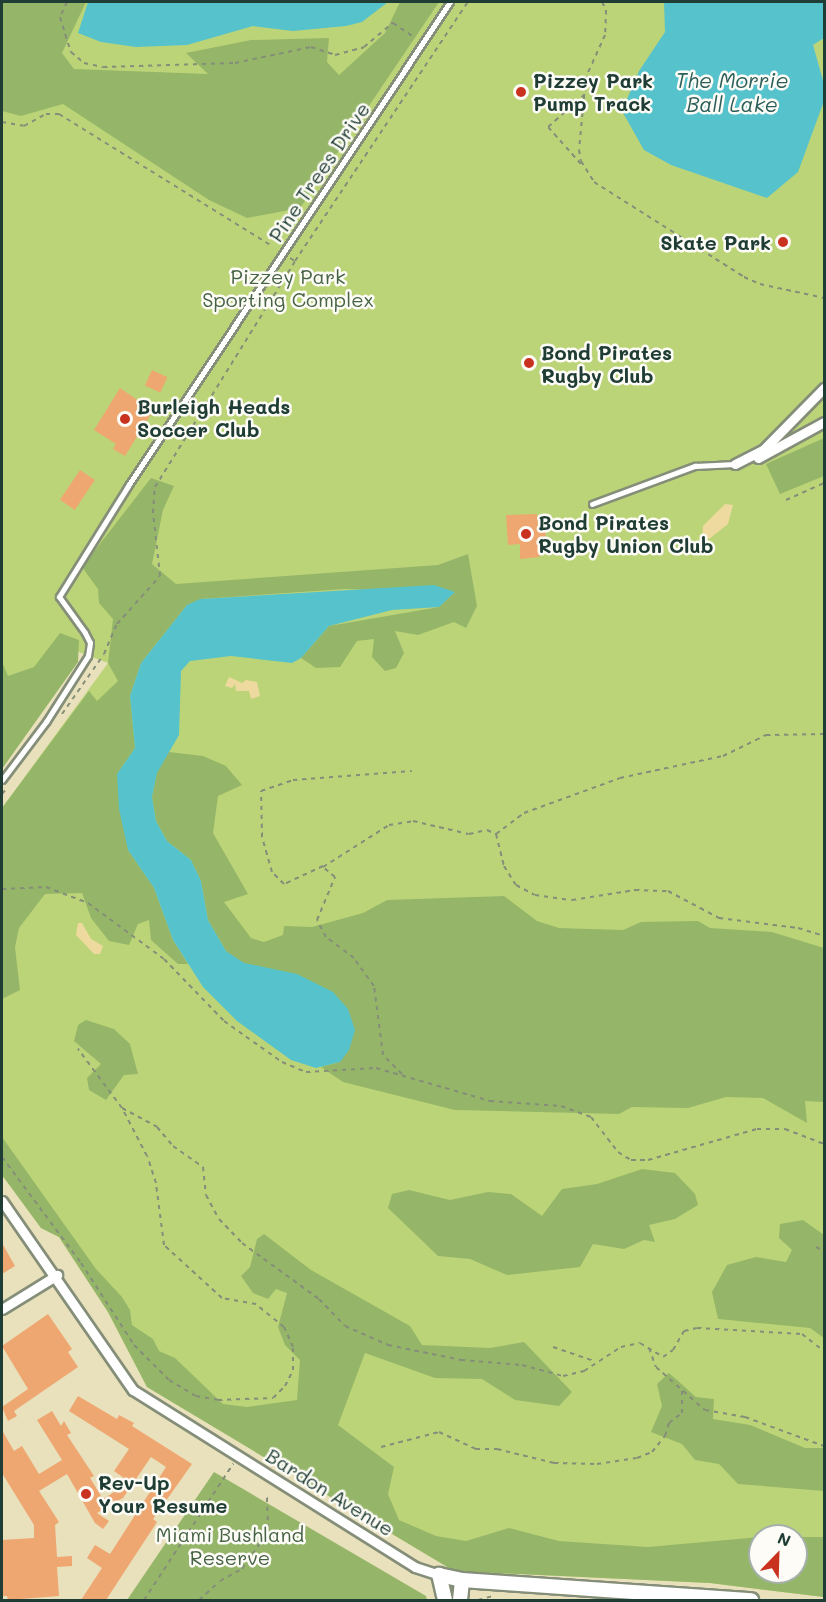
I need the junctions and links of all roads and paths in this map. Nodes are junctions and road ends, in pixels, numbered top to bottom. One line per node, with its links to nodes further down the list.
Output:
1 (67, 2): 5 (path)
2 (450, 2): 5 (lane, Pine Trees Drive)
3 (468, 2): 11 (path)
4 (603, 2): 6 (path)
5 (422, 43): 22 (lane, Pine Trees Drive)
6 (585, 94): 8 (path); 8 (path)
7 (2, 122): 9 (path)
8 (585, 168): 12 (path)
9 (272, 246)
10 (289, 257): 11 (path)
11 (295, 261): 19 (path)
12 (825, 298)
13 (825, 388): 15 (street)
14 (825, 422): 15 (street)
15 (735, 464): 18 (lane)
16 (825, 483): 17 (path)
17 (786, 500)
18 (592, 504)
19 (58, 719)
20 (825, 734): 25 (path)
21 (412, 771): 26 (path)
22 (2, 780)
23 (9, 785): 24 (path)
24 (2, 794)
25 (496, 834): 28 (path); 30 (path)
26 (323, 866)
27 (2, 889): 30 (path)
28 (825, 936)
29 (78, 1049): 31 (path)
30 (404, 1076): 34 (path)
31 (123, 1108): 35 (path); 44 (path)
32 (825, 1114): 33 (path)
33 (825, 1123)
34 (825, 1144)
35 (2, 1157)
36 (2, 1201): 39 (street, Bardon Avenue)
37 (816, 1247): 38 (path)
38 (825, 1251)
39 (57, 1275): 40 (street); 48 (street, Bardon Avenue)
40 (2, 1309)
41 (552, 1347): 44 (path)
42 (649, 1348): 43 (path); 44 (path); 45 (path)
43 (825, 1351)
44 (594, 1361)
45 (682, 1390): 46 (path); 47 (path)
46 (825, 1446)
47 (381, 1448)
48 (237, 1457): 50 (street, Bardon Avenue); 52 (path)
49 (267, 1495): 53 (path)
50 (439, 1575): 51 (street, Bardon Avenue); 54 (street)
51 (462, 1580): 55 (street); 56 (street, Bardon Avenue)
52 (144, 1600)
53 (199, 1600)
54 (445, 1600)
55 (460, 1600)
56 (751, 1600)

